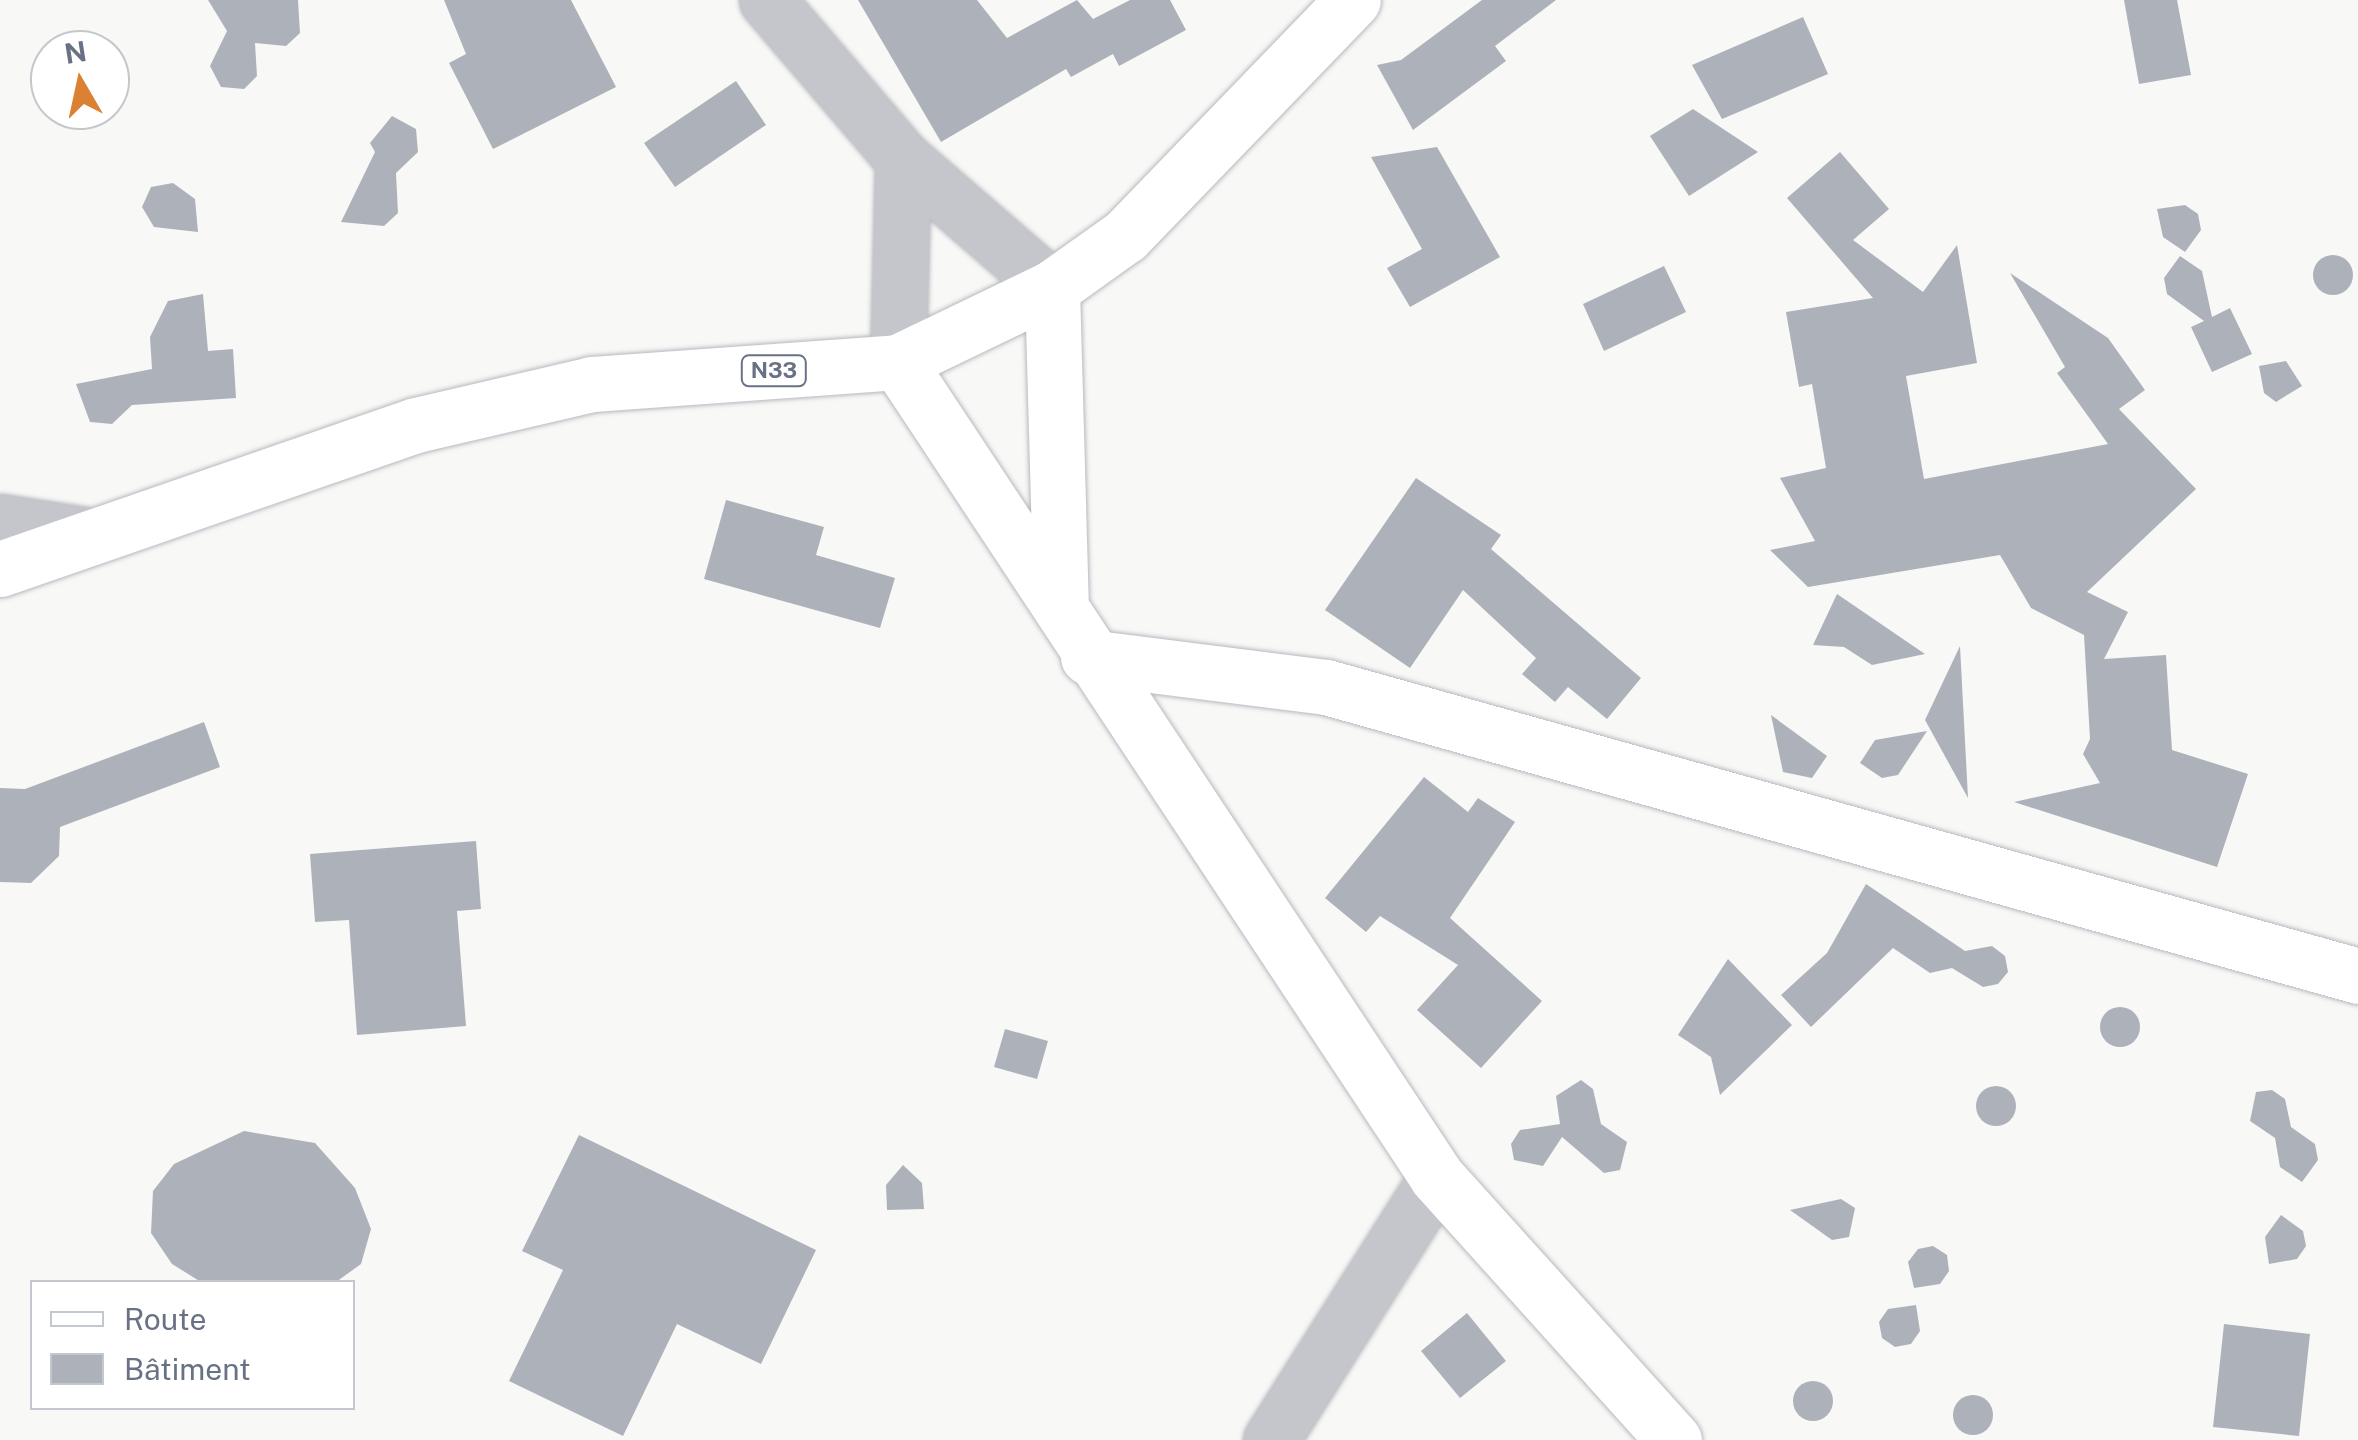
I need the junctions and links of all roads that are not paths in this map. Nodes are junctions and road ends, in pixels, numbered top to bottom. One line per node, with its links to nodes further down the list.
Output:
1 (767, 0): 3 (street)
2 (1353, 0): 4 (street, N33)
3 (903, 159): 4 (street); 5 (street)
4 (1052, 288): 5 (street, N33); 9 (street)
5 (898, 362): 7 (street, N33); 9 (street)
6 (0, 522): 7 (street)
7 (84, 536): 8 (street, N33)
8 (0, 569)
9 (1060, 608): 10 (street)
10 (1088, 657): 11 (street); 12 (street)
11 (2358, 976)
12 (1438, 1176): 13 (street); 14 (street)
13 (1271, 1440)
14 (1674, 1440)

